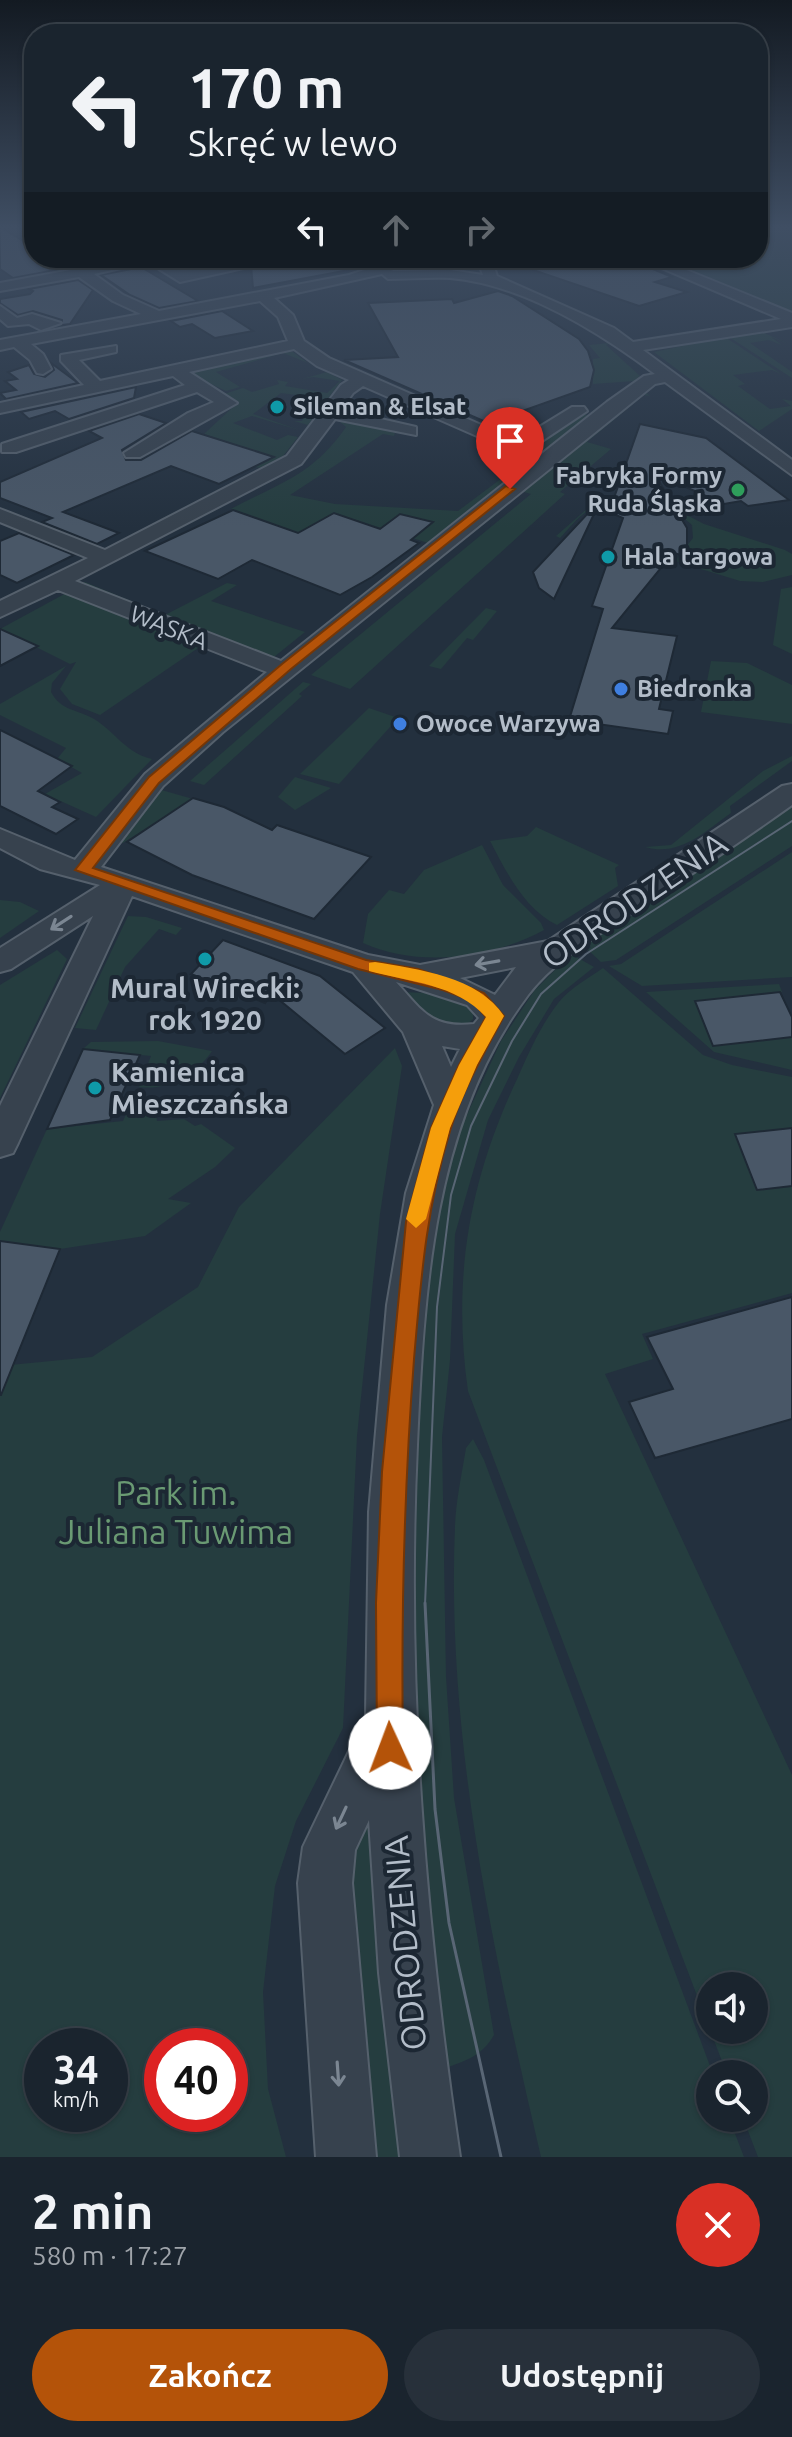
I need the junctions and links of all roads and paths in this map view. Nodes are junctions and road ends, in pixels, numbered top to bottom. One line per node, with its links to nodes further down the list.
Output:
1 (31, 327): 9 (street)
2 (36, 327): 9 (street)
3 (55, 327): 9 (street)
4 (87, 327): 9 (street)
5 (290, 327): 11 (street)
6 (600, 327): 13 (street)
7 (618, 327): 10 (street)
8 (752, 327): 10 (street)
9 (30, 335): 12 (street); 15 (street)
10 (667, 341): 13 (street)
11 (297, 344): 16 (street); 18 (street)
12 (0, 345)
13 (630, 347): 17 (street)
14 (110, 349): 20 (street)
15 (12, 362)
16 (174, 372): 19 (street); 20 (street)
17 (670, 376): 23 (street); 28 (street)
18 (361, 380): 22 (street); 23 (street)
19 (201, 385): 26 (street); 27 (street)
20 (96, 387): 21 (street)
21 (0, 408)
22 (331, 413): 24 (street); 30 (street)
23 (615, 416): 25 (street); 33 (street)
24 (410, 431)
25 (594, 443)
26 (133, 453)
27 (11, 456)
28 (792, 469)
29 (0, 515): 30 (street)
30 (106, 558): 31 (street)
31 (57, 582): 32 (street); 33 (street, WĄSKA)
32 (0, 610)
33 (282, 670): 36 (street)
34 (792, 792): 38 (street, ODRODZENIA)
35 (0, 837): 36 (street)
36 (83, 870): 37 (street)
37 (123, 884): 39 (street, one-way to 39); 40 (street); 45 (street)
38 (555, 950): 41 (street, one-way to 41); 42 (street, ODRODZENIA)
39 (0, 962)
40 (364, 965): 41 (street); 43 (street)
41 (418, 975): 42 (street)
42 (490, 1026): 43 (street); 44 (street, ODRODZENIA)
43 (417, 1027): 44 (street)
44 (451, 1104): 46 (street, ODRODZENIA)
45 (3, 1137)
46 (389, 1723): 47 (street, one-way to 47); 48 (street, ODRODZENIA)
47 (346, 2157)
48 (430, 2157)

